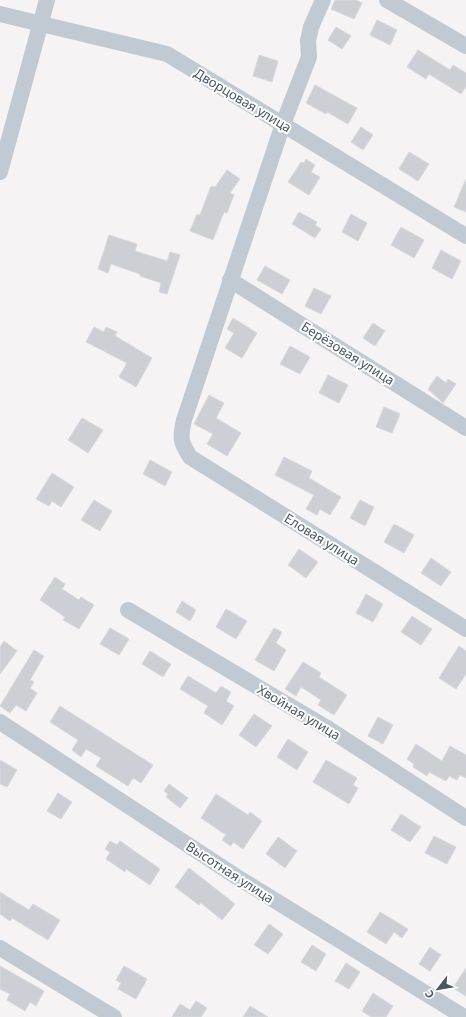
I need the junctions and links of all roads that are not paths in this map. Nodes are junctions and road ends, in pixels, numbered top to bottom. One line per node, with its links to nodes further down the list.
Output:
1 (47, 0): 5 (street)
2 (323, 0): 7 (street)
3 (387, 0): 6 (street)
4 (0, 14): 5 (street, Дворцовая улица)
5 (40, 24): 7 (street, Дворцовая улица); 8 (street)
6 (466, 46)
7 (283, 124): 9 (street, Дворцовая улица); 10 (street)
8 (0, 172)
9 (466, 236)
10 (230, 280): 11 (street, Берёзовая улица); 13 (street, Еловая улица)
11 (466, 428)
12 (128, 610): 15 (street, Хвойная улица)
13 (466, 629)
14 (0, 722): 18 (street, Высотная улица)
15 (466, 818)
16 (0, 948): 17 (street)
17 (114, 1017)
18 (464, 1017)

